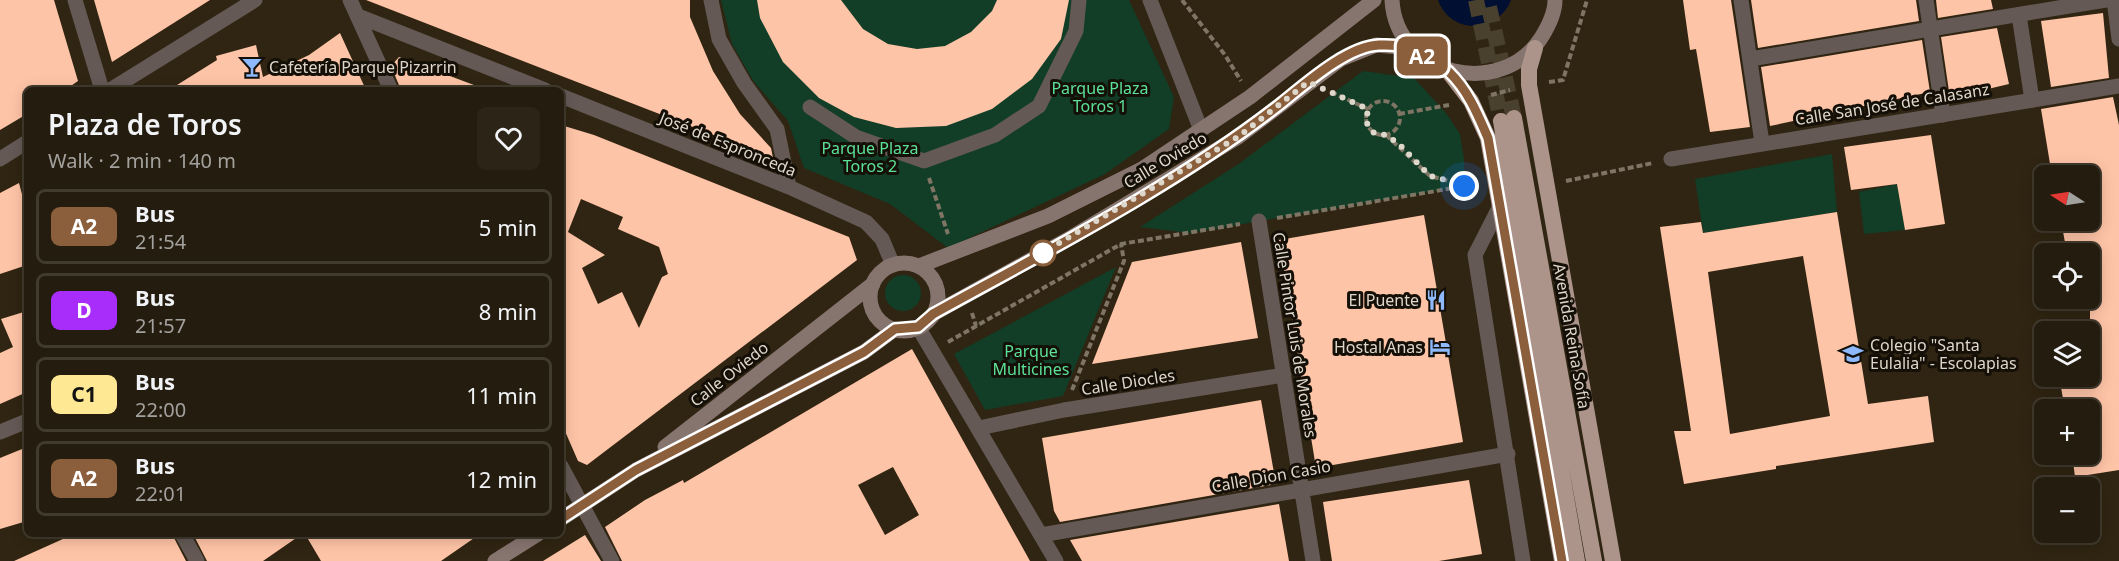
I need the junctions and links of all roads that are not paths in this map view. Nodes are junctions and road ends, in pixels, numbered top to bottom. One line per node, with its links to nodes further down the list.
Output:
1 (75, 0): 23 (street)
2 (255, 0): 24 (street)
3 (350, 0): 15 (street)
4 (711, 0): 36 (street)
5 (1079, 0): 29 (street)
6 (1150, 0): 31 (street)
7 (1374, 0): 31 (main road, Calle Oviedo)
8 (1392, 0): 18 (main road)
9 (1555, 0): 19 (main road)
10 (1741, 0): 20 (street)
11 (1926, 0): 16 (street)
12 (2106, 0): 14 (street)
13 (2114, 0): 17 (street)
14 (2019, 15): 16 (street); 28 (street)
15 (358, 16): 25 (street); 26 (street)
16 (1930, 29): 20 (street); 30 (street)
17 (2119, 39)
18 (1412, 48): 21 (main road); 42 (main road, Calle Oviedo)
19 (1535, 48): 21 (main road); 67 (highway)
20 (1750, 59): 32 (street)
21 (1448, 71): 37 (highway)
22 (2119, 86): 28 (street, Calle San José de Calasanz)
23 (101, 87)
24 (115, 87)
25 (390, 87)
26 (537, 87)
27 (564, 97): 36 (street, José de Espronceda)
28 (2032, 100): 30 (street, Calle San José de Calasanz)
29 (810, 107)
30 (1943, 115): 32 (street, Calle San José de Calasanz)
31 (1201, 130): 40 (main road, Calle Oviedo)
32 (1762, 143): 35 (street, Calle San José de Calasanz)
33 (24, 144): 34 (street)
34 (0, 159)
35 (1671, 159)
36 (789, 187): 39 (street, José de Espronceda)
37 (1500, 206): 49 (street); 64 (highway)
38 (1259, 221): 45 (street, Calle Pintor Luis de Morales)
39 (893, 265): 40 (main road); 41 (main road)
40 (919, 266): 42 (main road)
41 (873, 284): 44 (main road); 50 (main road, Calle Oviedo)
42 (933, 314): 43 (main road)
43 (918, 327): 44 (main road); 47 (street)
44 (895, 329): 50 (main road, Calle Oviedo)
45 (1284, 375): 47 (street, Calle Diocles); 52 (street, Calle Pintor Luis de Morales)
46 (24, 422): 48 (street)
47 (979, 428): 55 (street)
48 (0, 432)
49 (1508, 454): 52 (street, Calle Dion Casio); 63 (street)
50 (636, 470): 53 (main road, Calle Oviedo)
51 (564, 471): 53 (street)
52 (1301, 489): 55 (street, Calle Dion Casio); 62 (street, Calle Pintor Luis de Morales)
53 (582, 504): 54 (main road, Calle Oviedo); 60 (street)
54 (564, 517)
55 (1041, 535): 61 (street)
56 (184, 537): 58 (street)
57 (533, 537): 59 (main road)
58 (197, 561)
59 (495, 561)
60 (612, 561)
61 (1056, 561)
62 (1313, 561)
63 (1523, 561)
64 (1562, 561)
65 (1577, 561): 66 (highway, Avenida Reina Sofía)
66 (1594, 561)
67 (1613, 561)

